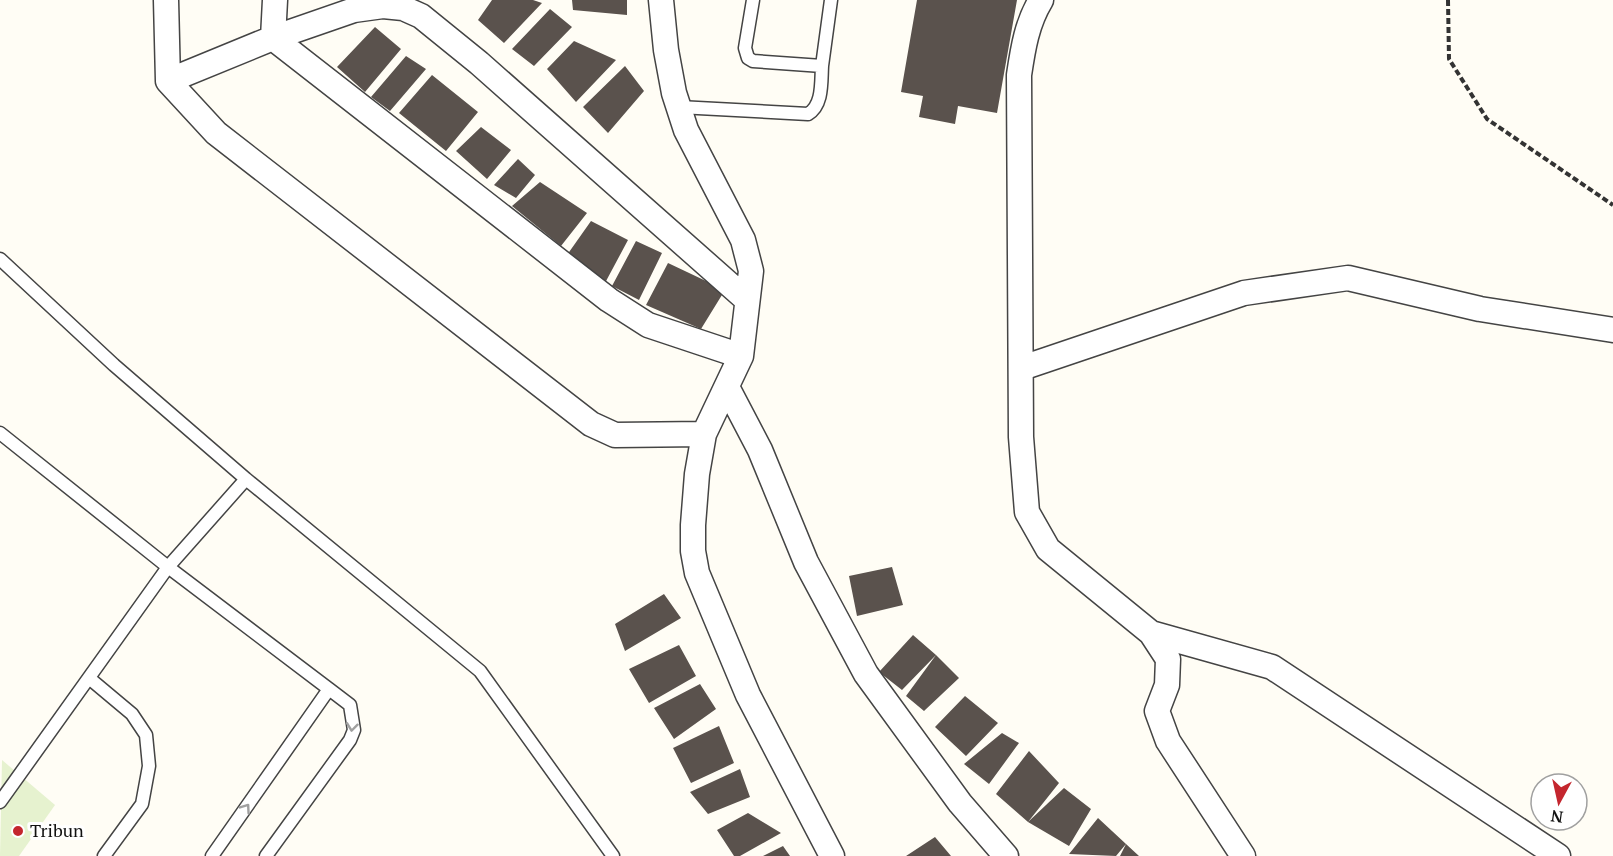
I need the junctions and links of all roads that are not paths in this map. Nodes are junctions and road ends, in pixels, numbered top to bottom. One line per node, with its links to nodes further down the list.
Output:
1 (166, 0): 11 (street)
2 (275, 0): 9 (street)
3 (661, 0): 12 (street)
4 (753, 0): 10 (lane)
5 (831, 0): 10 (lane)
6 (1041, 0): 17 (street)
7 (404, 4): 8 (street); 14 (street)
8 (355, 5): 9 (street)
9 (273, 38): 11 (street); 16 (street)
10 (822, 66): 12 (lane)
11 (168, 81): 20 (street)
12 (679, 107): 14 (street)
13 (0, 259): 21 (lane)
14 (747, 300): 16 (street)
15 (1613, 330): 17 (street)
16 (741, 356): 18 (street)
17 (1022, 368): 23 (street)
18 (727, 387): 20 (street); 32 (street)
19 (0, 433): 22 (lane)
20 (704, 434): 31 (street)
21 (246, 479): 22 (lane); 30 (lane)
22 (168, 567): 24 (lane); 25 (lane)
23 (1151, 633): 33 (street); 34 (street)
24 (89, 678): 26 (lane); 27 (lane)
25 (329, 689): 28 (lane, one-way to 25); 29 (lane, one-way to 29)
26 (0, 801)
27 (104, 856)
28 (212, 856)
29 (266, 856)
30 (612, 856)
31 (832, 856)
32 (1006, 856)
33 (1243, 856)
34 (1558, 856)

